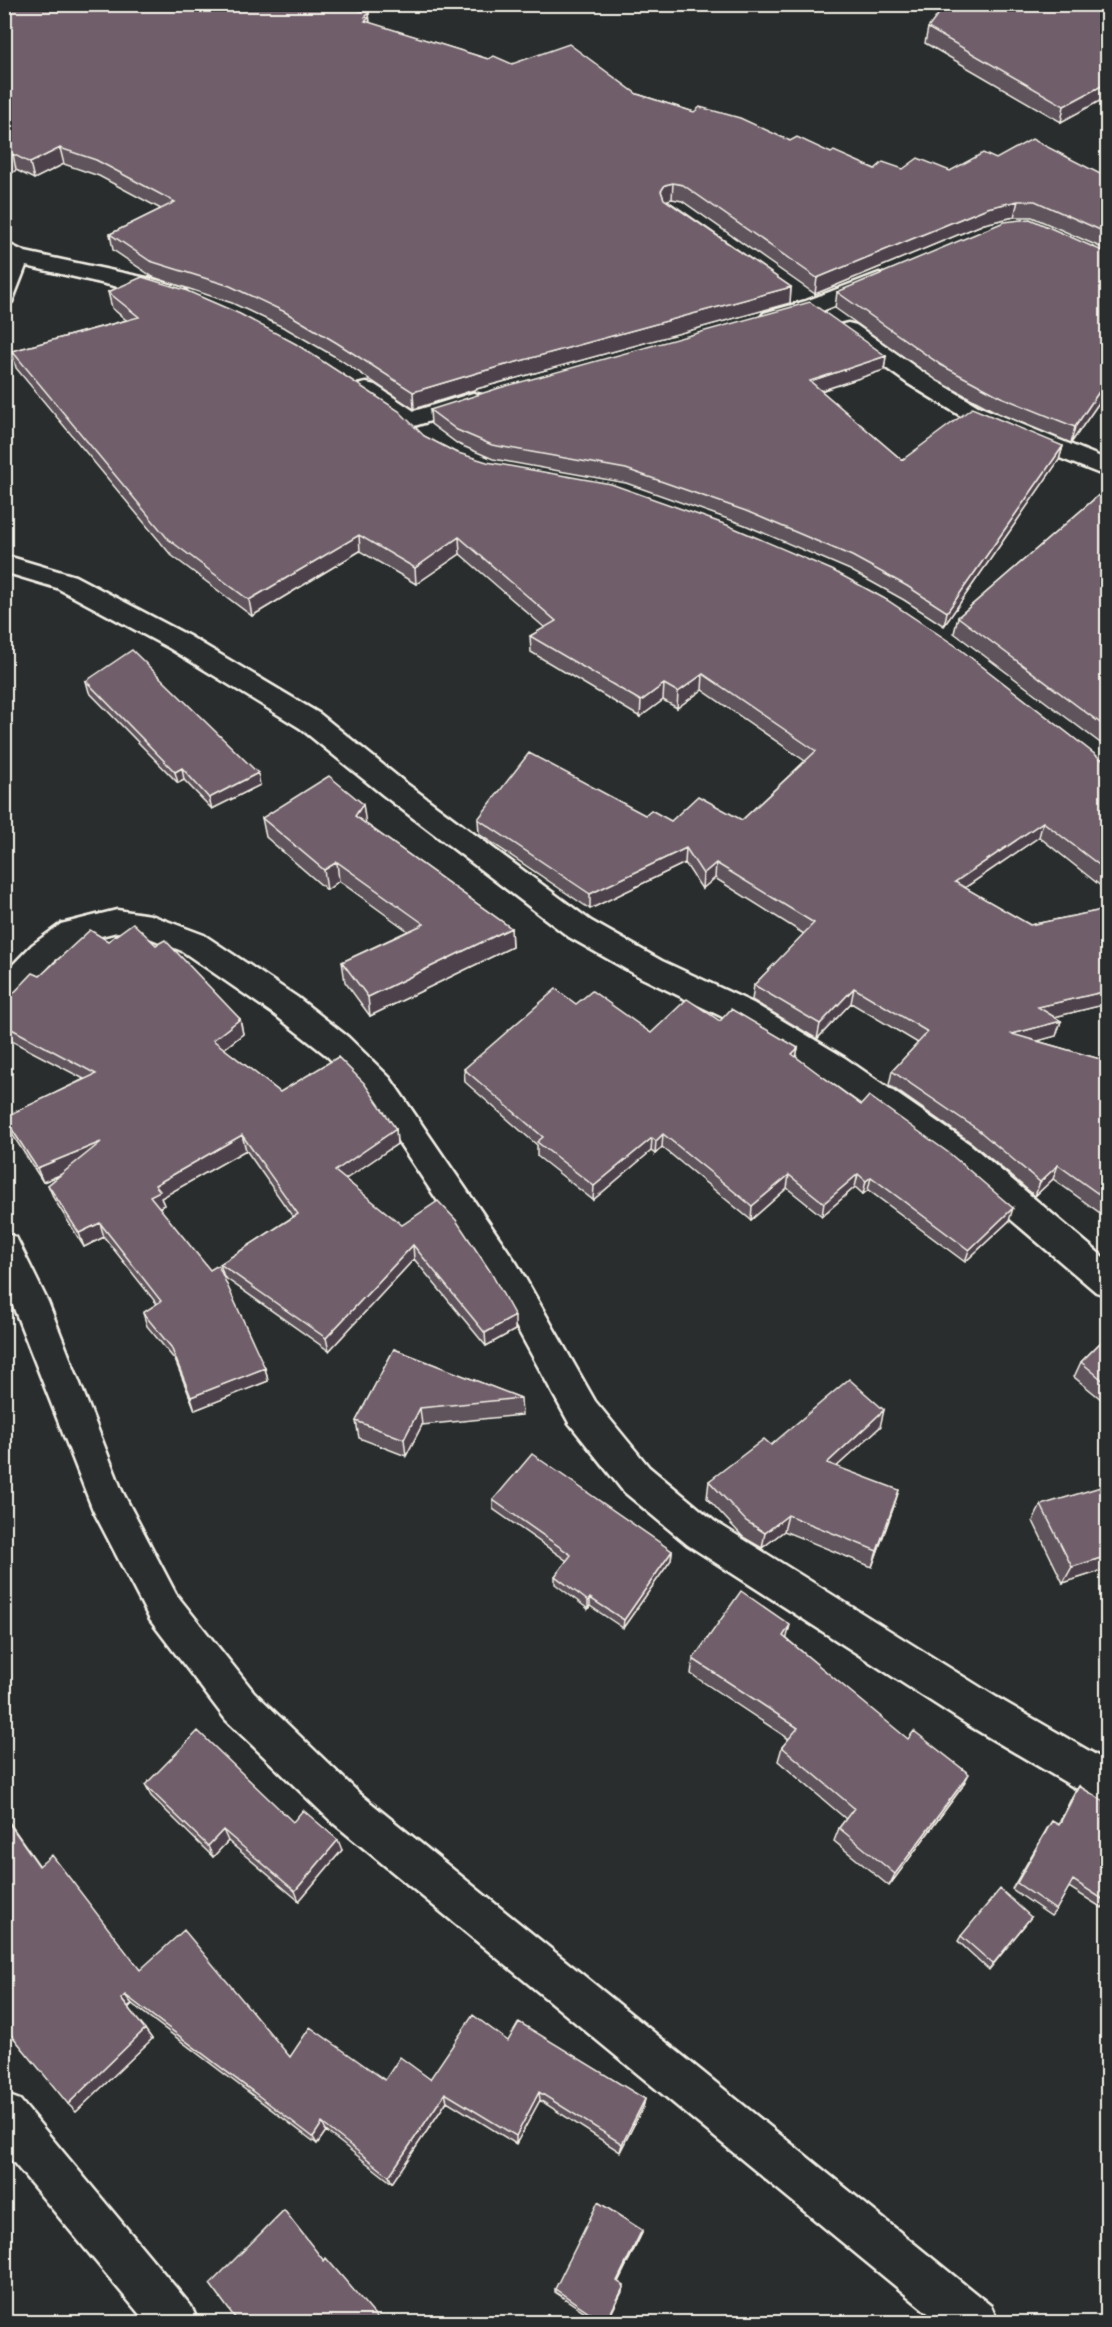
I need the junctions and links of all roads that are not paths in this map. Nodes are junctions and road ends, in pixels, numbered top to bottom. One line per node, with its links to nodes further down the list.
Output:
1 (11, 253): 3 (street); 4 (street)
2 (898, 272): 5 (street)
3 (4, 297)
4 (196, 299)
5 (804, 299): 6 (street); 11 (street)
6 (746, 325)
7 (342, 376): 9 (street)
8 (490, 394): 9 (street)
9 (411, 420): 10 (street)
10 (430, 439)
11 (1107, 469)
12 (4, 563): 15 (street)
13 (4, 995): 16 (street)
14 (4, 1247): 19 (street)
15 (1107, 1282)
16 (1107, 1785)
17 (4, 2116): 18 (street)
18 (175, 2322)
19 (975, 2322)

